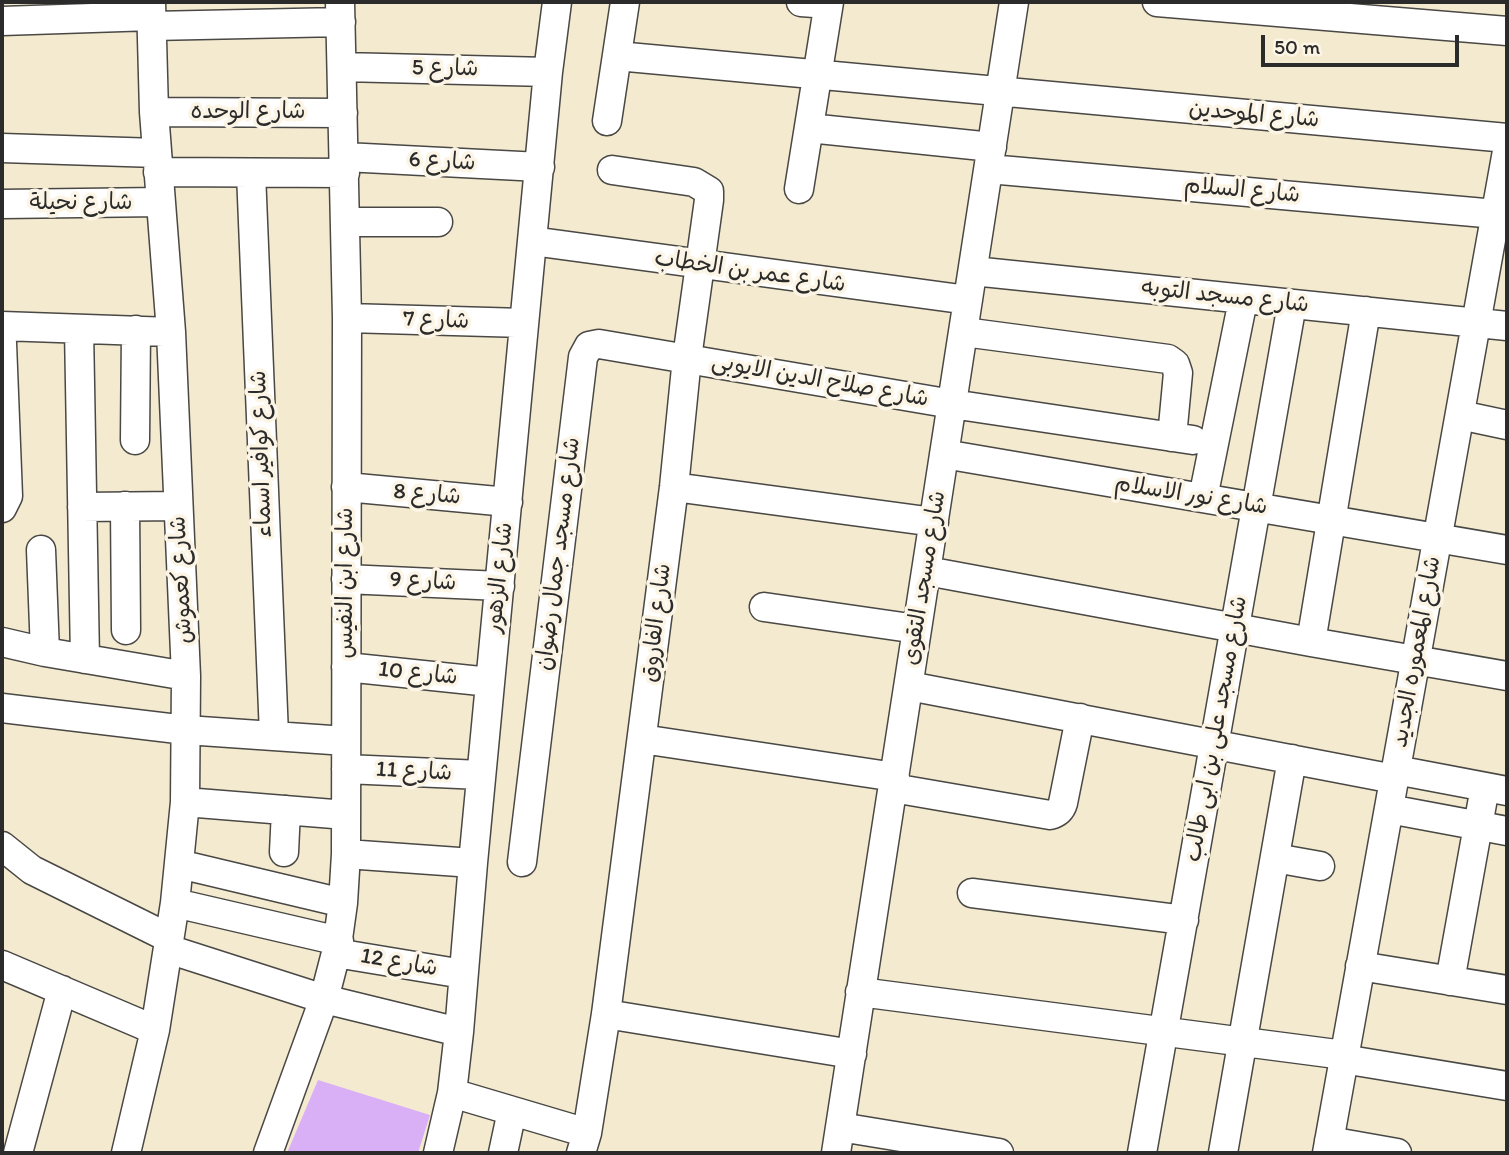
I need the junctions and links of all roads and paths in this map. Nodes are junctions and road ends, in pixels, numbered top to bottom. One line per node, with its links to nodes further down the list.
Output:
1 (557, 2): 14 (street, شارع الزهور)
2 (625, 2): 12 (street)
3 (1014, 2): 16 (street, شارع مسجد التقوى)
4 (1157, 2): 6 (street)
5 (819, 3): 15 (street)
6 (1311, 8): 11 (street)
7 (53, 10): 9 (street); 10 (street)
8 (340, 12): 9 (street); 13 (street, شارع ابن النفيس)
9 (152, 15): 17 (street, شارع كعموش)
10 (2, 21)
11 (1507, 31)
12 (617, 57): 15 (street, شارع الموحدين); 19 (street)
13 (342, 67): 14 (street, شارع 5); 18 (street, شارع ابن النفيس)
14 (548, 72): 27 (street, شارع الزهور)
15 (817, 75): 16 (street, شارع الموحدين); 20 (street)
16 (1000, 92): 21 (street, شارع الموحدين); 24 (street, شارع مسجد التقوى)
17 (154, 111): 18 (street, شارع الوحده); 25 (street, شارع كعموش)
18 (343, 113): 26 (street, شارع ابن النفيس)
19 (607, 121)
20 (809, 128): 24 (street, شارع السلام); 30 (street)
21 (1507, 138)
22 (2, 148): 25 (street, شارع 6)
23 (1507, 151): 35 (street, شارع المعموره الجديد)
24 (990, 158): 35 (street, شارع السلام); 38 (street, شارع مسجد التقوى)
25 (157, 162): 29 (street, شارع 6); 31 (street, شارع كعموش)
26 (345, 165): 27 (street, شارع 6); 29 (street, شارع 6); 33 (street, شارع ابن النفيس)
27 (540, 167): 36 (street, شارع الزهور)
28 (612, 170): 37 (street, شارع الفاروق)
29 (251, 173): 93 (street, شارع كوافير اسماء)
30 (799, 189)
31 (160, 202): 32 (street, شارع نحيلة); 50 (street, شارع كعموش)
32 (2, 204)
33 (346, 222): 34 (street); 43 (street, شارع ابن النفيس)
34 (438, 222)
35 (1499, 223): 45 (street, شارع المعموره الجديد)
36 (532, 242): 37 (street, شارع عمر بن الخطاب); 44 (street, شارع الزهور)
37 (700, 265): 39 (street, شارع عمر بن الخطاب); 53 (street, شارع الفاروق)
38 (973, 271): 39 (street, شارع مسجد التقوى); 40 (street, شارع مسجد التوبه)
39 (968, 300): 51 (street, شارع مسجد التقوى)
40 (1243, 300): 41 (street, شارع مسجد التوبه); 61 (street)
41 (1292, 304): 42 (street, شارع مسجد التوبه); 66 (street, شارع مسجد على بن ابى طالب)
42 (1366, 312): 45 (street, شارع مسجد التوبه); 68 (street)
43 (347, 318): 44 (street, شارع 7); 59 (street, شارع ابن النفيس)
44 (524, 323): 62 (street, شارع الزهور)
45 (1476, 323): 46 (street, شارع مسجد التوبه); 55 (street, شارع المعموره الجديد)
46 (1507, 326)
47 (2, 327): 48 (street)
48 (79, 329): 49 (street); 65 (street)
49 (136, 331): 50 (street); 57 (street)
50 (171, 332): 64 (street, شارع كعموش)
51 (964, 332): 54 (street, شارع مسجد التقوى); 54 (street, شارع صلاح الدين الايوبى)
52 (2, 343): 67 (street)
53 (687, 358): 54 (street, شارع صلاح الدين الايوبى); 60 (street, شارع الفاروق); 113 (street, شارع مسجد جمال رضوان)
54 (952, 404): 58 (street, شارع مسجد التقوى)
55 (1460, 415): 56 (street); 70 (street, شارع المعموره الجديد)
56 (1507, 425)
57 (135, 440)
58 (944, 454): 61 (street, شارع نور الاسلام); 69 (street, شارع مسجد التقوى)
59 (346, 487): 62 (street, شارع 8); 74 (street, شارع ابن النفيس)
60 (674, 488): 69 (street); 94 (street, شارع الفاروق)
61 (1203, 498): 66 (street, شارع نور الاسلام)
62 (508, 502): 75 (street, شارع الزهور)
63 (125, 506): 64 (street); 65 (street); 79 (street)
64 (178, 506): 86 (street, شارع كعموش)
65 (82, 507): 83 (street)
66 (1257, 507): 68 (street, شارع نور الاسلام); 77 (street, شارع مسجد على بن ابى طالب)
67 (2, 508)
68 (1331, 519): 70 (street, شارع نور الاسلام); 81 (street)
69 (934, 522): 73 (street, شارع مسجد التقوى)
70 (1437, 537): 72 (street, شارع نور الاسلام); 84 (street, شارع المعموره الجديد)
71 (41, 550): 82 (street)
72 (1507, 550)
73 (927, 571): 77 (street); 78 (street, شارع مسجد التقوى)
74 (346, 579): 75 (street, شارع 9); 85 (street, شارع ابن النفيس)
75 (499, 586): 88 (street, شارع الزهور)
76 (764, 607): 78 (street)
77 (1235, 628): 81 (street); 96 (street, شارع مسجد على بن ابى طالب)
78 (917, 629): 89 (street, شارع مسجد التقوى)
79 (126, 630)
80 (2, 642): 82 (street)
81 (1311, 642): 84 (street)
82 (45, 652): 83 (street)
83 (85, 659): 86 (street)
84 (1415, 661): 87 (street); 100 (street, شارع المعموره الجديد)
85 (346, 667): 88 (street, شارع 10); 95 (street, شارع ابن النفيس)
86 (186, 676): 92 (street, شارع كعموش)
87 (1507, 676)
88 (490, 682): 99 (street, شارع الزهور)
89 (909, 686): 91 (street); 101 (street, شارع مسجد التقوى)
90 (2, 708): 92 (street)
91 (1080, 718): 96 (street); 101 (street)
92 (186, 730): 93 (street); 103 (street, شارع كعموش)
93 (274, 735): 95 (street)
94 (642, 738): 101 (street); 131 (street, شارع الفاروق)
95 (346, 741): 98 (street, شارع ابن النفيس)
96 (1214, 744): 97 (street); 120 (street, شارع مسجد على بن ابى طالب)
97 (1292, 759): 100 (street); 112 (street)
98 (346, 769): 99 (street, شارع 11); 106 (street, شارع ابن النفيس)
99 (481, 775): 114 (street, شارع الزهور)
100 (1395, 775): 102 (street); 104 (street, شارع المعموره الجديد)
101 (894, 782): 129 (street, شارع مسجد التقوى)
102 (1496, 789): 107 (street)
103 (185, 802): 105 (street); 115 (street, شارع كعموش)
104 (1389, 809): 107 (street); 124 (street, شارع المعموره الجديد)
105 (286, 810): 106 (street); 110 (street)
106 (346, 815): 111 (street, شارع ابن النفيس)
107 (1478, 825): 108 (street); 126 (street)
108 (1507, 831)
109 (2, 846): 121 (street)
110 (284, 852)
111 (346, 855): 114 (street); 119 (street, شارع ابن النفيس)
112 (1275, 858): 116 (street); 135 (street)
113 (522, 862)
114 (473, 863): 125 (street, شارع الزهور)
115 (179, 864): 118 (street, شارع كعموش); 119 (street)
116 (1320, 866)
117 (972, 893): 120 (street)
118 (175, 903): 121 (street, شارع كعموش); 122 (street, شارع 12)
119 (343, 903): 122 (street, شارع ابن النفيس)
120 (1184, 920): 134 (street, شارع مسجد على بن ابى طالب)
121 (168, 943): 130 (street); 132 (street, شارع كعموش)
122 (338, 947): 125 (street, شارع 12); 130 (street, شارع ابن النفيس)
123 (2, 965): 127 (street)
124 (1360, 966): 126 (street); 137 (street, شارع المعموره الجديد)
125 (463, 974): 133 (street, شارع الزهور)
126 (1450, 981): 128 (street)
127 (62, 990): 132 (street); 144 (street)
128 (1507, 990)
129 (860, 992): 134 (street); 136 (street, شارع مسجد التقوى)
130 (324, 999): 133 (street); 146 (street, شارع ابن النفيس)
131 (606, 1014): 136 (street); 142 (street, شارع الفاروق)
132 (155, 1030): 145 (street, شارع كعموش)
133 (459, 1032): 139 (street, شارع الزهور)
134 (1164, 1032): 135 (street); 150 (street, شارع مسجد على بن ابى طالب)
135 (1243, 1042): 137 (street); 151 (street)
136 (852, 1054): 141 (street, شارع مسجد التقوى)
137 (1344, 1057): 138 (street); 143 (street, شارع المعموره الجديد)
138 (1507, 1086)
139 (452, 1093): 140 (street); 147 (street, شارع الزهور)
140 (512, 1111): 142 (street); 148 (street)
141 (838, 1140): 149 (street)
142 (584, 1143)
143 (1328, 1147): 152 (street)
144 (18, 1153)
145 (126, 1153)
146 (268, 1153)
147 (438, 1153)
148 (503, 1153)
149 (999, 1153)
150 (1142, 1153)
151 (1223, 1153)
152 (1397, 1153)

